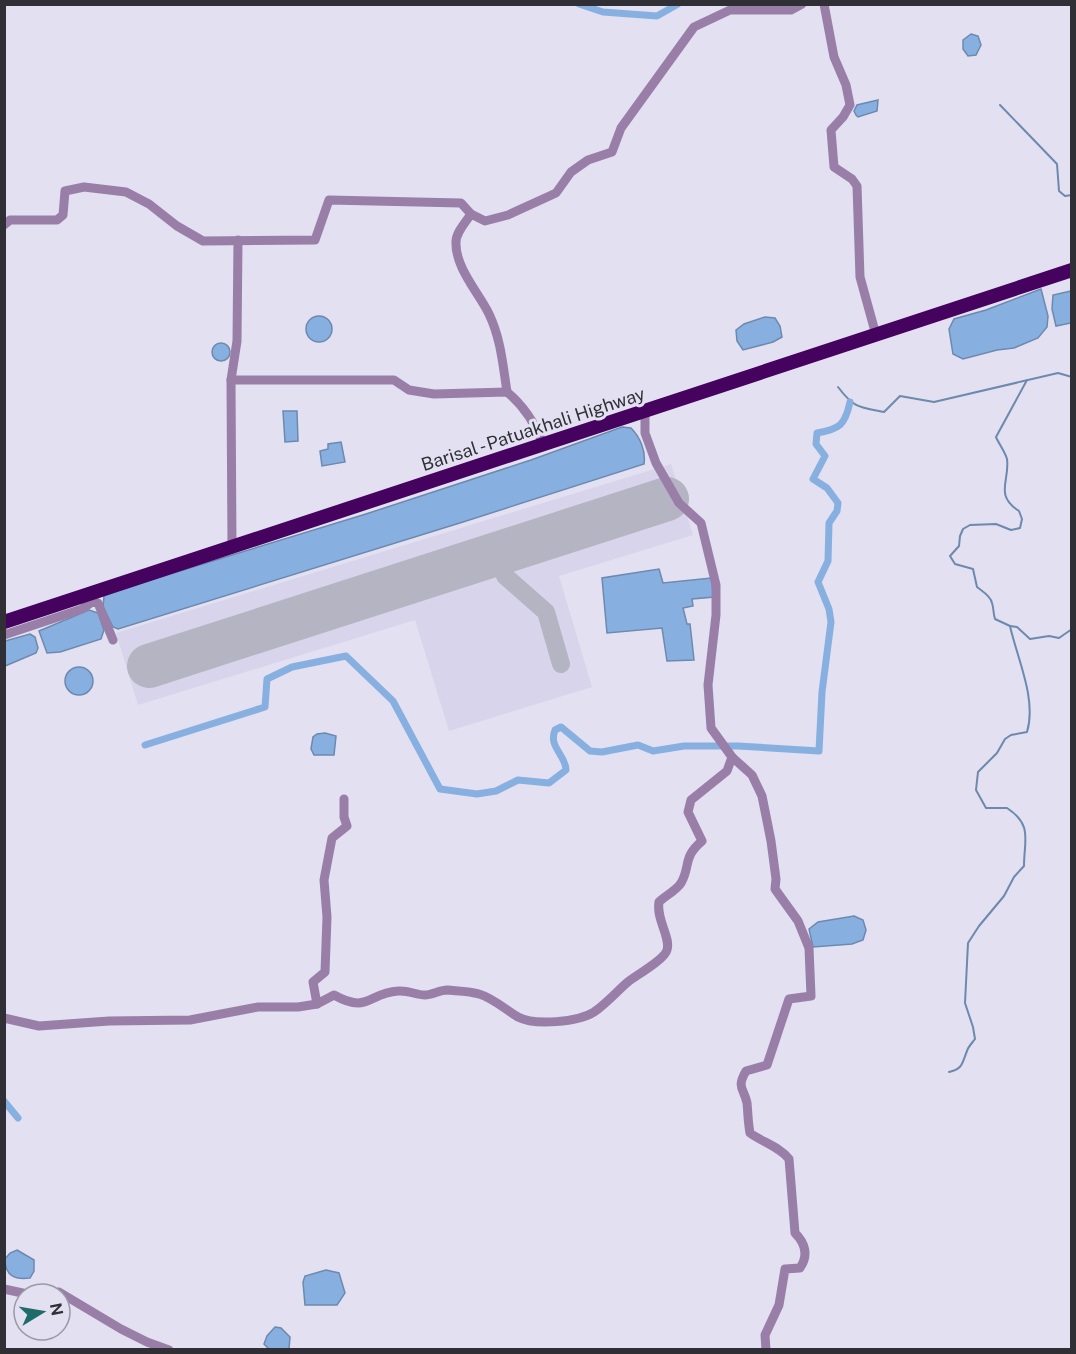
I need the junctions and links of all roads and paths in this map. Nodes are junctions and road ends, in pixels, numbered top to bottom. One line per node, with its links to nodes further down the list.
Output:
1 (802, 4): 3 (street)
2 (824, 4): 7 (street)
3 (471, 214): 5 (street); 9 (street)
4 (4, 225): 5 (street)
5 (238, 240): 8 (street)
6 (1071, 270): 7 (highway, Barisal - Patuakhali Highway)
7 (876, 335): 10 (highway, Barisal - Patuakhali Highway)
8 (231, 380): 9 (street); 12 (street)
9 (507, 392): 11 (street)
10 (645, 411): 11 (highway, Barisal - Patuakhali Highway); 16 (street)
11 (543, 444): 12 (highway, Barisal - Patuakhali Highway)
12 (232, 548): 13 (highway, Barisal - Patuakhali Highway)
13 (4, 622)
14 (4, 635): 15 (street)
15 (113, 640)
16 (732, 756): 18 (street); 22 (street)
17 (344, 799): 18 (street)
18 (317, 1004): 19 (street)
19 (4, 1018)
20 (72, 1300): 21 (street)
21 (169, 1350)
22 (766, 1350)

